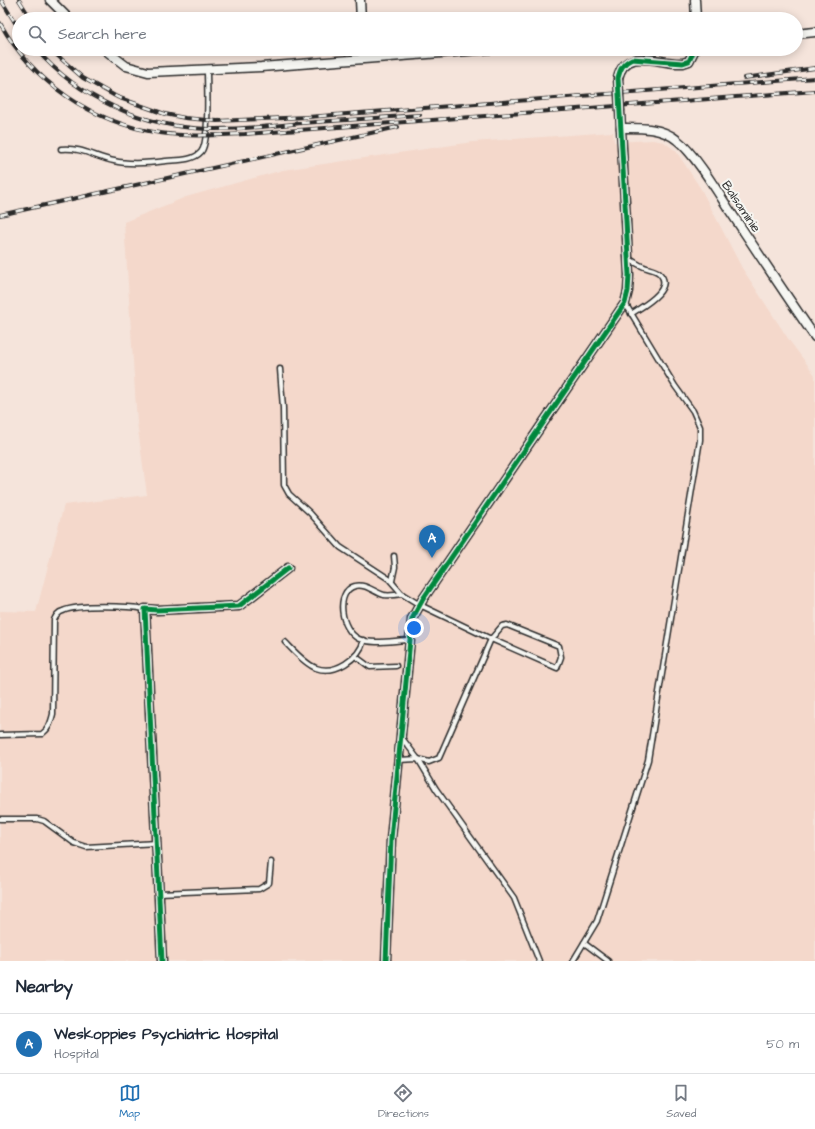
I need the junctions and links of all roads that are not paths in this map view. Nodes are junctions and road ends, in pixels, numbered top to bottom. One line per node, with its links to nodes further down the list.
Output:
1 (50, 0): 4 (street)
2 (360, 0): 5 (street)
3 (695, 0): 6 (street)
4 (61, 12)
5 (361, 12)
6 (696, 12)
7 (815, 32): 8 (street)
8 (803, 33)
9 (113, 56): 13 (street)
10 (392, 56): 12 (street)
11 (691, 56): 14 (street, bridge)
12 (363, 58): 13 (street)
13 (207, 69): 15 (lane)
14 (621, 128): 16 (street); 19 (street, Balsaminie)
15 (61, 149)
16 (628, 258): 17 (street); 18 (lane)
17 (625, 304): 18 (lane); 25 (street)
18 (631, 314): 41 (lane)
19 (815, 337)
20 (280, 369): 23 (lane)
21 (394, 556): 23 (lane)
22 (288, 568): 26 (street)
23 (392, 581): 24 (lane)
24 (402, 594): 25 (lane); 28 (lane)
25 (420, 605): 27 (lane); 29 (street)
26 (145, 609): 33 (lane); 38 (street)
27 (491, 639): 27 (lane); 35 (lane)
28 (364, 640): 29 (lane); 31 (lane)
29 (411, 640): 34 (street)
30 (284, 642): 31 (lane)
31 (355, 656): 32 (lane)
32 (396, 666)
33 (0, 735)
34 (402, 738): 35 (lane); 36 (street)
35 (418, 759): 36 (lane); 44 (lane)
36 (398, 760): 43 (street)
37 (0, 819): 38 (lane)
38 (157, 843): 40 (street)
39 (271, 862): 40 (lane)
40 (159, 893): 42 (street)
41 (584, 943): 45 (lane); 46 (lane)
42 (162, 961)
43 (386, 961)
44 (539, 961)
45 (573, 961)
46 (608, 961)

